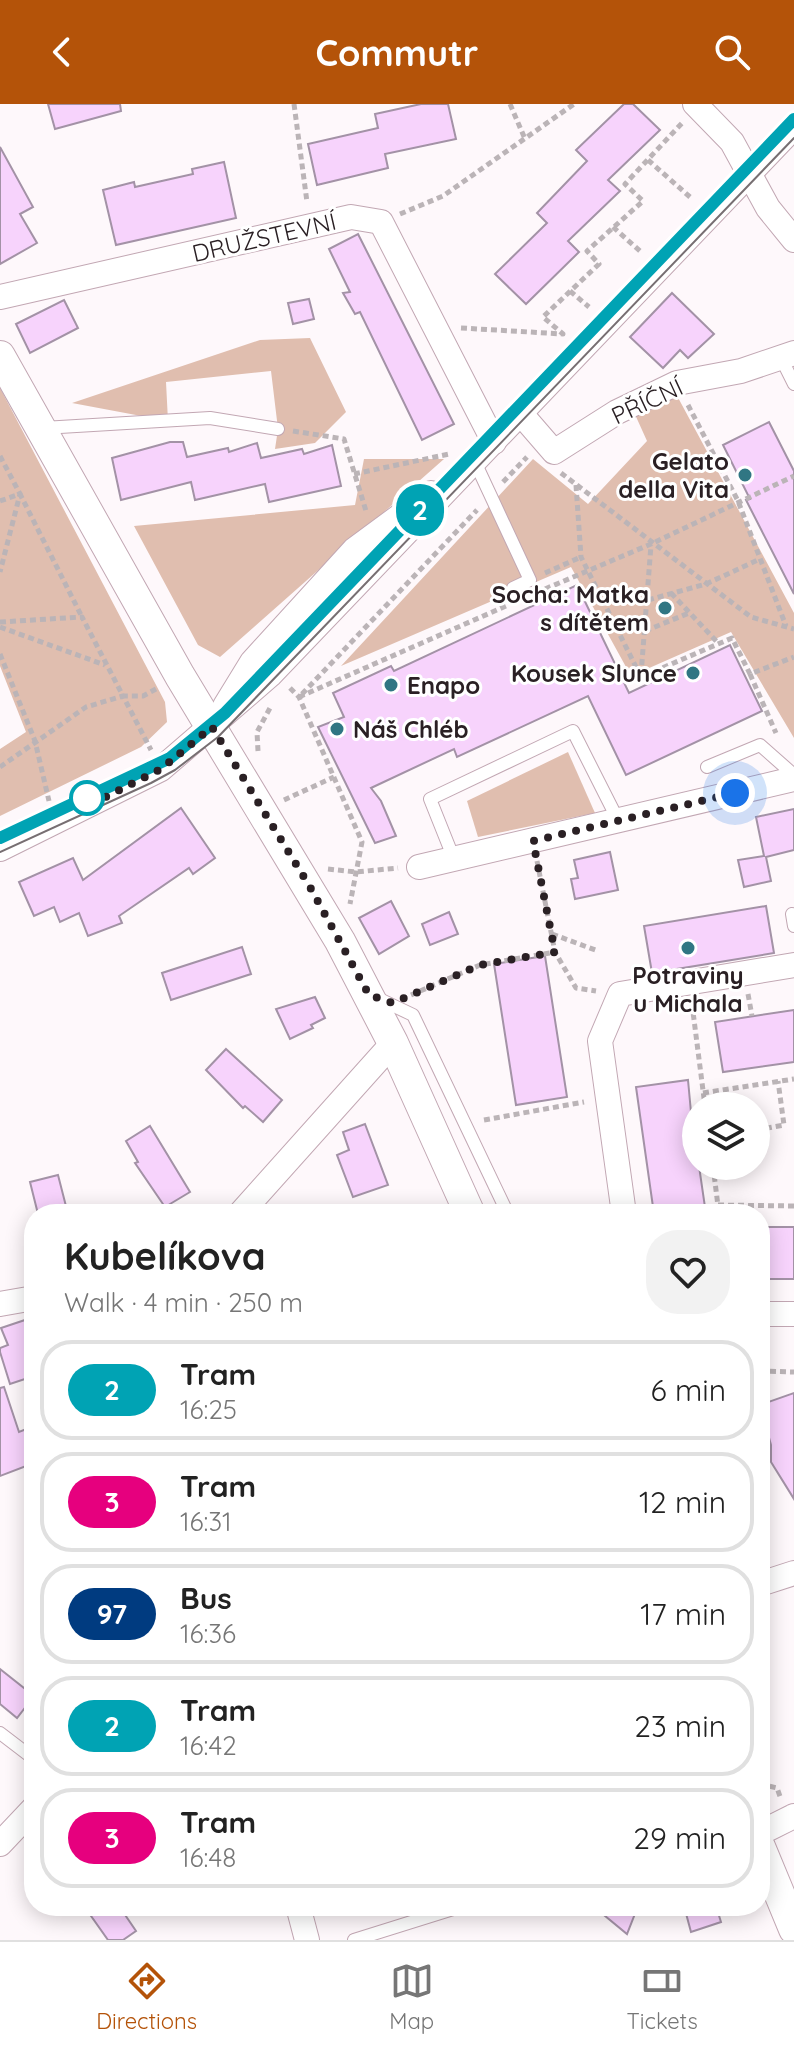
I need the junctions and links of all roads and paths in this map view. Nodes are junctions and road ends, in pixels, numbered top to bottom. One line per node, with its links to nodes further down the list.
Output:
1 (294, 104): 13 (path)
2 (510, 104): 6 (path)
3 (574, 104): 6 (path)
4 (696, 105): 7 (path); 8 (street)
5 (794, 127): 8 (street)
6 (525, 139): 12 (path)
7 (648, 160): 10 (path); 14 (path)
8 (747, 175): 15 (street); 32 (street)
9 (699, 188): 10 (path)
10 (690, 197): 11 (path)
11 (680, 208)
12 (381, 222): 13 (street, DRUŽSTEVNÍ); 25 (street)
13 (311, 227): 21 (street, DRUŽSTEVNÍ)
14 (613, 227): 17 (path); 19 (path)
15 (794, 240)
16 (651, 241): 17 (path)
17 (641, 252): 18 (path)
18 (630, 263)
19 (570, 291): 22 (path); 26 (path)
20 (599, 296): 22 (path)
21 (0, 297)
22 (589, 307): 23 (path)
23 (580, 316)
24 (572, 325): 26 (path)
25 (434, 326): 26 (path); 35 (street)
26 (563, 334): 27 (path)
27 (553, 346)
28 (788, 355): 30 (street, PŘÍČNÍ); 31 (lane)
29 (0, 356): 33 (street)
30 (677, 383): 32 (street, PŘÍČNÍ); 46 (path)
31 (794, 384)
32 (517, 420): 35 (street); 44 (path)
33 (40, 428): 34 (lane); 71 (street)
34 (278, 429): 40 (path)
35 (494, 442): 38 (street)
36 (451, 453): 40 (path)
37 (0, 456): 43 (path)
38 (475, 462): 44 (lane); 76 (street)
39 (554, 468): 42 (path)
40 (354, 474): 47 (path)
41 (794, 476): 46 (path)
42 (576, 485): 48 (path); 49 (path)
43 (20, 494): 45 (path); 52 (path); 61 (path)
44 (492, 495): 53 (lane); 74 (path)
45 (0, 501)
46 (738, 501): 48 (path); 50 (path)
47 (370, 523)
48 (651, 544): 51 (path); 54 (path); 58 (path)
49 (581, 557): 51 (path); 53 (path)
50 (760, 559): 54 (path); 63 (path)
51 (586, 571): 56 (path); 72 (path)
52 (0, 572)
53 (530, 580): 55 (lane)
54 (706, 584): 57 (path); 63 (path)
55 (513, 588)
56 (538, 592)
57 (670, 593): 58 (path); 60 (path)
58 (648, 600): 65 (path)
59 (510, 604): 74 (path)
60 (689, 613): 65 (path); 66 (path)
61 (82, 617): 62 (path); 69 (path)
62 (0, 624): 69 (path)
63 (786, 626): 64 (path)
64 (794, 629)
65 (645, 631): 72 (path)
66 (719, 644): 70 (path); 72 (path)
67 (0, 654): 77 (path)
68 (794, 657): 70 (path)
69 (106, 665): 73 (path)
70 (750, 674): 75 (path)
71 (180, 676): 73 (path); 76 (street)
72 (641, 677)
73 (123, 696): 77 (path); 80 (path)
74 (299, 697): 81 (path)
75 (768, 715)
76 (212, 727): 80 (street); 99 (street)
77 (35, 741): 78 (path); 85 (path)
78 (0, 767)
79 (707, 767): 82 (lane)
80 (161, 769): 85 (street)
81 (334, 777): 83 (path); 91 (path)
82 (794, 777): 84 (street)
83 (283, 800)
84 (618, 820): 86 (street); 88 (lane)
85 (53, 823): 87 (street)
86 (533, 841): 88 (street); 93 (path)
87 (0, 849)
88 (454, 859): 89 (street)
89 (419, 867): 91 (path)
90 (323, 868): 91 (path)
91 (356, 872): 92 (path)
92 (349, 914)
93 (552, 934): 94 (path); 95 (path)
94 (598, 951)
95 (555, 952): 98 (path); 99 (path)
96 (794, 965): 97 (street)
97 (689, 983): 98 (street); 103 (path)
98 (619, 986): 105 (street)
99 (381, 999): 100 (street); 111 (lane)
100 (393, 1043): 109 (street); 110 (street)
101 (794, 1079): 102 (path)
102 (778, 1081): 104 (path); 106 (path)
103 (703, 1092)
104 (709, 1092)
105 (608, 1098): 107 (path); 112 (street)
106 (770, 1128)
107 (490, 1132)
108 (715, 1180): 113 (path)
109 (249, 1204)
110 (465, 1204)
111 (503, 1204)
112 (623, 1204)
113 (718, 1204)
114 (770, 1206): 115 (path)
115 (794, 1206)
116 (24, 1300): 117 (street)
117 (0, 1304)
118 (770, 1314): 119 (street)
119 (794, 1314)
120 (770, 1371): 121 (path)
121 (794, 1372)
122 (794, 1573): 123 (street)
123 (770, 1581)
124 (0, 1733): 125 (lane)
125 (24, 1751)
126 (794, 1816): 128 (street)
127 (24, 1819): 129 (street)
128 (770, 1828)
129 (0, 1844)
130 (770, 1871): 133 (street)
131 (301, 1916): 134 (street)
132 (431, 1916): 135 (lane)
133 (794, 1929)
134 (307, 1940)
135 (354, 1940)

